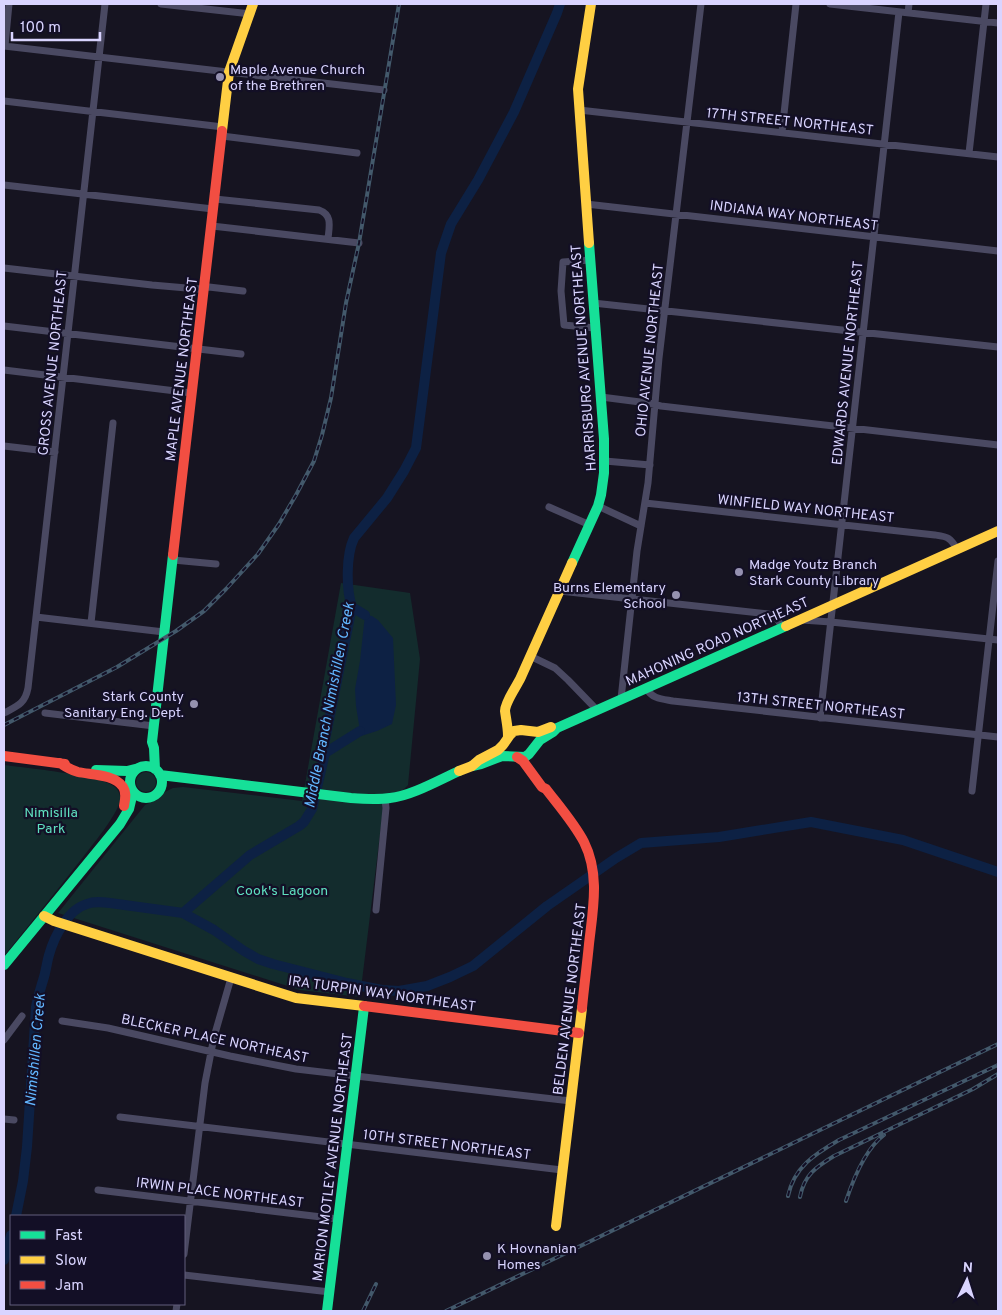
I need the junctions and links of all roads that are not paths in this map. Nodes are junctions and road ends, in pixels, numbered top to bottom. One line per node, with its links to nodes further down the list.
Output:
1 (9, 4): 16 (street)
2 (105, 4): 17 (street, GROSS AVENUE NORTHEAST)
3 (161, 4): 11 (street)
4 (591, 4): 21 (street, HARRISBURG AVENUE NORTHEAST)
5 (701, 4): 23 (street, OHIO AVENUE NORTHEAST)
6 (796, 4): 25 (street)
7 (830, 4): 10 (street)
8 (909, 4): 13 (street)
9 (986, 4): 14 (street)
10 (891, 7): 12 (street)
11 (252, 9): 18 (street, MAPLE AVENUE NORTHEAST)
12 (899, 12): 13 (street); 26 (street, EDWARDS AVENUE NORTHEAST)
13 (908, 13): 14 (street)
14 (984, 21): 15 (street); 28 (street)
15 (998, 23)
16 (4, 46): 17 (street)
17 (99, 57): 18 (street); 22 (street, GROSS AVENUE NORTHEAST)
18 (230, 72): 19 (street); 24 (street, MAPLE AVENUE NORTHEAST)
19 (384, 90)
20 (4, 101): 22 (street)
21 (579, 110): 23 (street, 17TH STREET NORTHEAST); 33 (street, HARRISBURG AVENUE NORTHEAST)
22 (93, 111): 24 (street); 31 (street, GROSS AVENUE NORTHEAST)
23 (687, 122): 25 (street, 17TH STREET NORTHEAST); 34 (street, OHIO AVENUE NORTHEAST)
24 (222, 131): 27 (street); 32 (street, MAPLE AVENUE NORTHEAST)
25 (782, 132): 26 (street, 17TH STREET NORTHEAST)
26 (885, 144): 28 (street, 17TH STREET NORTHEAST); 36 (street, EDWARDS AVENUE NORTHEAST)
27 (357, 153)
28 (969, 153): 29 (street, 17TH STREET NORTHEAST)
29 (998, 157)
30 (4, 186): 31 (street)
31 (84, 194): 32 (street); 42 (street, GROSS AVENUE NORTHEAST)
32 (214, 204): 35 (street, MAPLE AVENUE NORTHEAST); 37 (street)
33 (586, 204): 34 (street, INDIANA WAY NORTHEAST); 40 (street, HARRISBURG AVENUE NORTHEAST)
34 (676, 214): 36 (street, INDIANA WAY NORTHEAST); 46 (street, OHIO AVENUE NORTHEAST)
35 (212, 226): 37 (street); 43 (street, MAPLE AVENUE NORTHEAST)
36 (874, 237): 39 (street, INDIANA WAY NORTHEAST); 49 (street, EDWARDS AVENUE NORTHEAST)
37 (328, 239): 38 (street)
38 (359, 242)
39 (998, 251)
40 (590, 260): 45 (street, HARRISBURG AVENUE NORTHEAST); 48 (street)
41 (4, 268): 42 (street)
42 (75, 276): 43 (street); 50 (street, GROSS AVENUE NORTHEAST)
43 (204, 288): 44 (street); 52 (street, MAPLE AVENUE NORTHEAST)
44 (243, 291)
45 (593, 303): 46 (street); 48 (street, HARRISBURG AVENUE NORTHEAST)
46 (665, 310): 49 (street); 58 (street, OHIO AVENUE NORTHEAST)
47 (4, 326): 50 (street)
48 (595, 328): 57 (street, HARRISBURG AVENUE NORTHEAST)
49 (863, 332): 51 (street); 60 (street, EDWARDS AVENUE NORTHEAST)
50 (68, 334): 52 (street); 55 (street, GROSS AVENUE NORTHEAST)
51 (998, 347)
52 (197, 349): 53 (street); 56 (street, MAPLE AVENUE NORTHEAST)
53 (241, 354)
54 (4, 370): 55 (street)
55 (63, 377): 56 (street); 63 (street, GROSS AVENUE NORTHEAST)
56 (192, 392): 74 (street, MAPLE AVENUE NORTHEAST)
57 (601, 397): 58 (street); 64 (street, HARRISBURG AVENUE NORTHEAST)
58 (655, 405): 60 (street); 65 (street, OHIO AVENUE NORTHEAST)
59 (114, 423): 83 (street)
60 (852, 428): 61 (street); 69 (street, EDWARDS AVENUE NORTHEAST)
61 (998, 445)
62 (4, 446): 63 (street)
63 (54, 452): 80 (street, GROSS AVENUE NORTHEAST)
64 (605, 461): 65 (street); 67 (street, HARRISBURG AVENUE NORTHEAST)
65 (650, 465): 66 (street, OHIO AVENUE NORTHEAST)
66 (645, 502): 69 (street, WINFIELD WAY NORTHEAST); 71 (street, OHIO AVENUE NORTHEAST)
67 (598, 506): 70 (street, HARRISBURG AVENUE NORTHEAST); 71 (street)
68 (549, 507): 70 (street)
69 (842, 524): 73 (street, WINFIELD WAY NORTHEAST); 79 (street, EDWARDS AVENUE NORTHEAST)
70 (590, 525): 77 (street, HARRISBURG AVENUE NORTHEAST)
71 (641, 526): 78 (street, OHIO AVENUE NORTHEAST)
72 (998, 530): 73 (street, MAHONING ROAD NORTHEAST)
73 (957, 549): 79 (street, MAHONING ROAD NORTHEAST)
74 (173, 560): 76 (street); 85 (street, MAPLE AVENUE NORTHEAST)
75 (998, 560): 86 (street)
76 (216, 564)
77 (560, 591): 78 (street); 88 (street, HARRISBURG AVENUE NORTHEAST)
78 (631, 599): 84 (street); 91 (street, OHIO AVENUE NORTHEAST)
79 (833, 604): 81 (street, MAHONING ROAD NORTHEAST); 82 (street, EDWARDS AVENUE NORTHEAST)
80 (36, 617): 83 (street); 93 (street, GROSS AVENUE NORTHEAST)
81 (797, 620): 82 (street); 84 (street, MAHONING ROAD NORTHEAST)
82 (831, 622): 86 (street); 95 (street, EDWARDS AVENUE NORTHEAST)
83 (90, 624): 85 (street)
84 (782, 627): 89 (street, MAHONING ROAD NORTHEAST)
85 (164, 632): 96 (street, MAPLE AVENUE NORTHEAST)
86 (990, 639): 87 (street); 99 (street)
87 (998, 640)
88 (530, 656): 90 (street, HARRISBURG AVENUE NORTHEAST); 92 (street)
89 (646, 688): 91 (street, MAHONING ROAD NORTHEAST); 95 (street, 13TH STREET NORTHEAST)
90 (513, 693): 98 (street, HARRISBURG AVENUE NORTHEAST); 101 (street, HARRISBURG AVENUE NORTHEAST)
91 (621, 699): 92 (street, MAHONING ROAD NORTHEAST)
92 (597, 710): 97 (street, MAHONING ROAD NORTHEAST)
93 (4, 713)
94 (45, 714): 96 (street)
95 (820, 718): 99 (street, 13TH STREET NORTHEAST)
96 (154, 726): 102 (street, MAPLE AVENUE NORTHEAST)
97 (556, 728): 98 (street, MAHONING ROAD NORTHEAST); 103 (street, MAHONING ROAD NORTHEAST)
98 (523, 730): 101 (street); 103 (street)
99 (979, 735): 100 (street, 13TH STREET NORTHEAST); 115 (street)
100 (998, 737)
101 (507, 738): 105 (street); 107 (street)
102 (152, 742): 108 (street, MAPLE AVENUE NORTHEAST); 110 (street, MAPLE AVENUE NORTHEAST)
103 (533, 749): 105 (street); 113 (street, BELDEN AVENUE NORTHEAST)
104 (4, 756): 106 (street)
105 (516, 757): 107 (street); 113 (street, BELDEN AVENUE NORTHEAST)
106 (60, 763): 109 (street); 119 (street)
107 (472, 766): 117 (street)
108 (138, 768): 109 (street); 110 (street); 114 (street)
109 (106, 771): 114 (street)
110 (158, 772): 111 (street); 112 (street)
111 (187, 779): 112 (street); 117 (street)
112 (161, 788): 116 (street)
113 (546, 789): 127 (street, BELDEN AVENUE NORTHEAST)
114 (132, 790): 116 (street); 118 (street)
115 (972, 791)
116 (145, 798): 118 (street)
117 (385, 799): 120 (street)
118 (120, 824): 119 (street)
119 (100, 847): 121 (street)
120 (376, 910)
121 (44, 916): 122 (street); 123 (street, IRA TURPIN WAY NORTHEAST)
122 (4, 965)
123 (231, 978): 124 (street, IRA TURPIN WAY NORTHEAST); 129 (street)
124 (364, 1007): 127 (street, IRA TURPIN WAY NORTHEAST); 130 (street, MARION MOTLEY AVENUE NORTHEAST)
125 (22, 1016): 128 (street)
126 (62, 1021): 129 (street, BLECKER PLACE NORTHEAST)
127 (579, 1033): 131 (street, BELDEN AVENUE NORTHEAST)
128 (4, 1039)
129 (211, 1051): 130 (street, BLECKER PLACE NORTHEAST); 135 (street)
130 (355, 1076): 131 (street, BLECKER PLACE NORTHEAST); 136 (street, MARION MOTLEY AVENUE NORTHEAST)
131 (571, 1101): 137 (street, BELDEN AVENUE NORTHEAST)
132 (120, 1117): 135 (street, 10TH STREET NORTHEAST)
133 (4, 1119): 134 (street)
134 (14, 1120)
135 (199, 1127): 136 (street, 10TH STREET NORTHEAST); 139 (street)
136 (347, 1144): 137 (street, 10TH STREET NORTHEAST); 140 (street, MARION MOTLEY AVENUE NORTHEAST)
137 (562, 1170): 141 (street, BELDEN AVENUE NORTHEAST)
138 (98, 1190): 139 (street, IRWIN PLACE NORTHEAST)
139 (191, 1201): 140 (street, IRWIN PLACE NORTHEAST); 142 (street)
140 (338, 1219): 144 (street, MARION MOTLEY AVENUE NORTHEAST)
141 (556, 1226)
142 (185, 1246)
143 (185, 1275): 144 (street)
144 (330, 1292): 145 (street, MARION MOTLEY AVENUE NORTHEAST)
145 (327, 1311)

